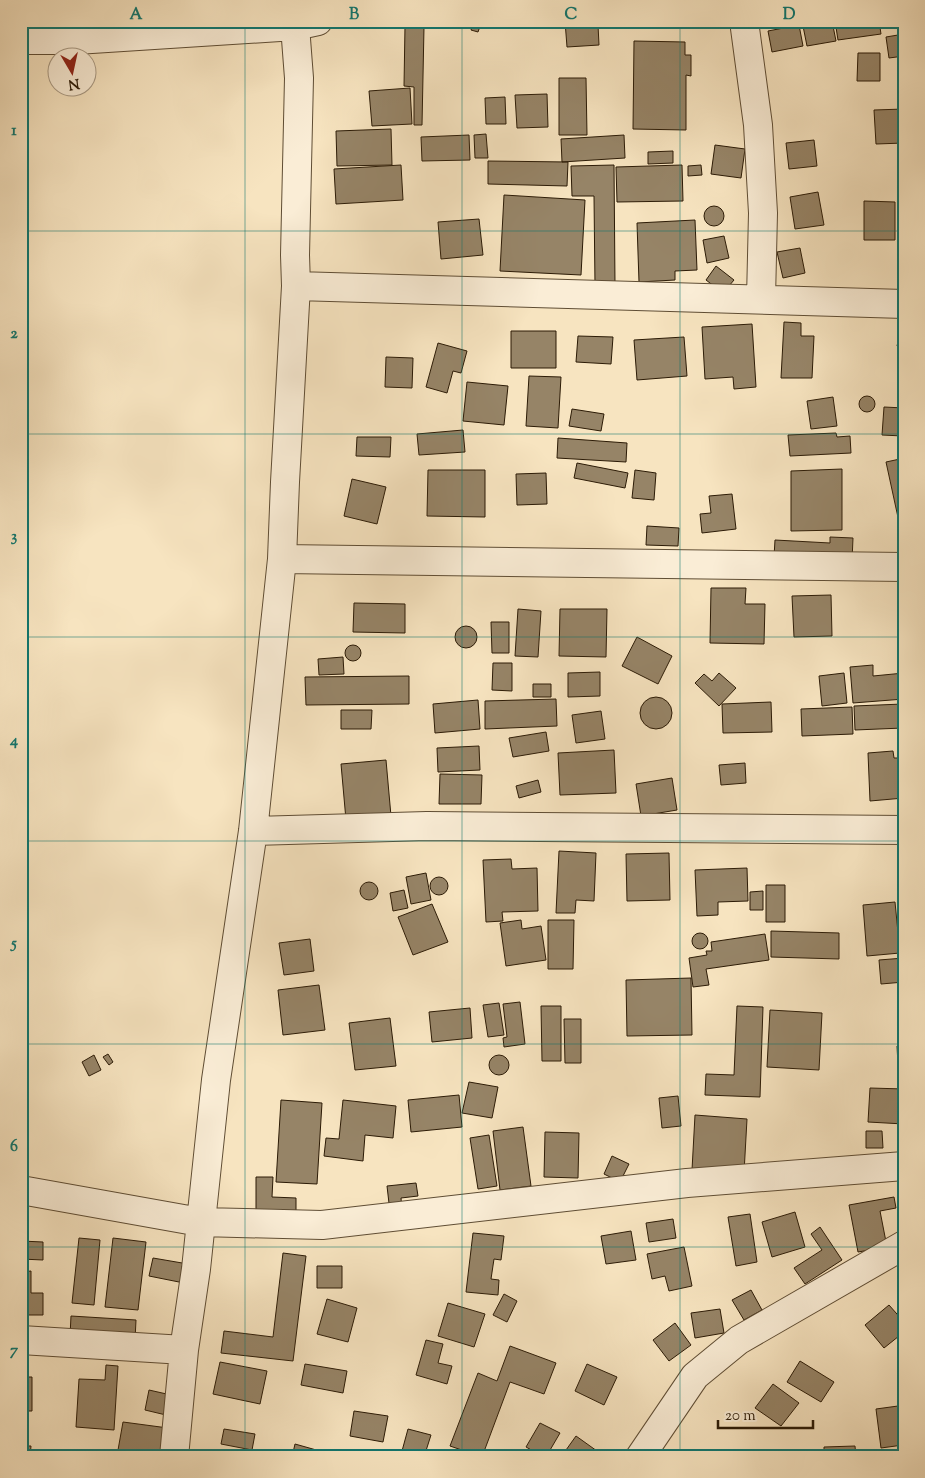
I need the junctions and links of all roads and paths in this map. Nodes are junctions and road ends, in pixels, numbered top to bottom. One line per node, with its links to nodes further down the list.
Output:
1 (744, 21): 5 (street)
2 (307, 24): 3 (street); 4 (street)
3 (21, 40)
4 (296, 286): 5 (street); 7 (street)
5 (761, 300): 6 (street)
6 (904, 304)
7 (282, 559): 8 (street); 10 (street)
8 (904, 567)
9 (904, 830): 10 (street)
10 (253, 831): 13 (street)
11 (904, 1166): 13 (street)
12 (21, 1190): 13 (street)
13 (200, 1222): 16 (street)
14 (904, 1245): 18 (street)
15 (21, 1340): 16 (street)
16 (184, 1350): 17 (street)
17 (174, 1457)
18 (640, 1457)

